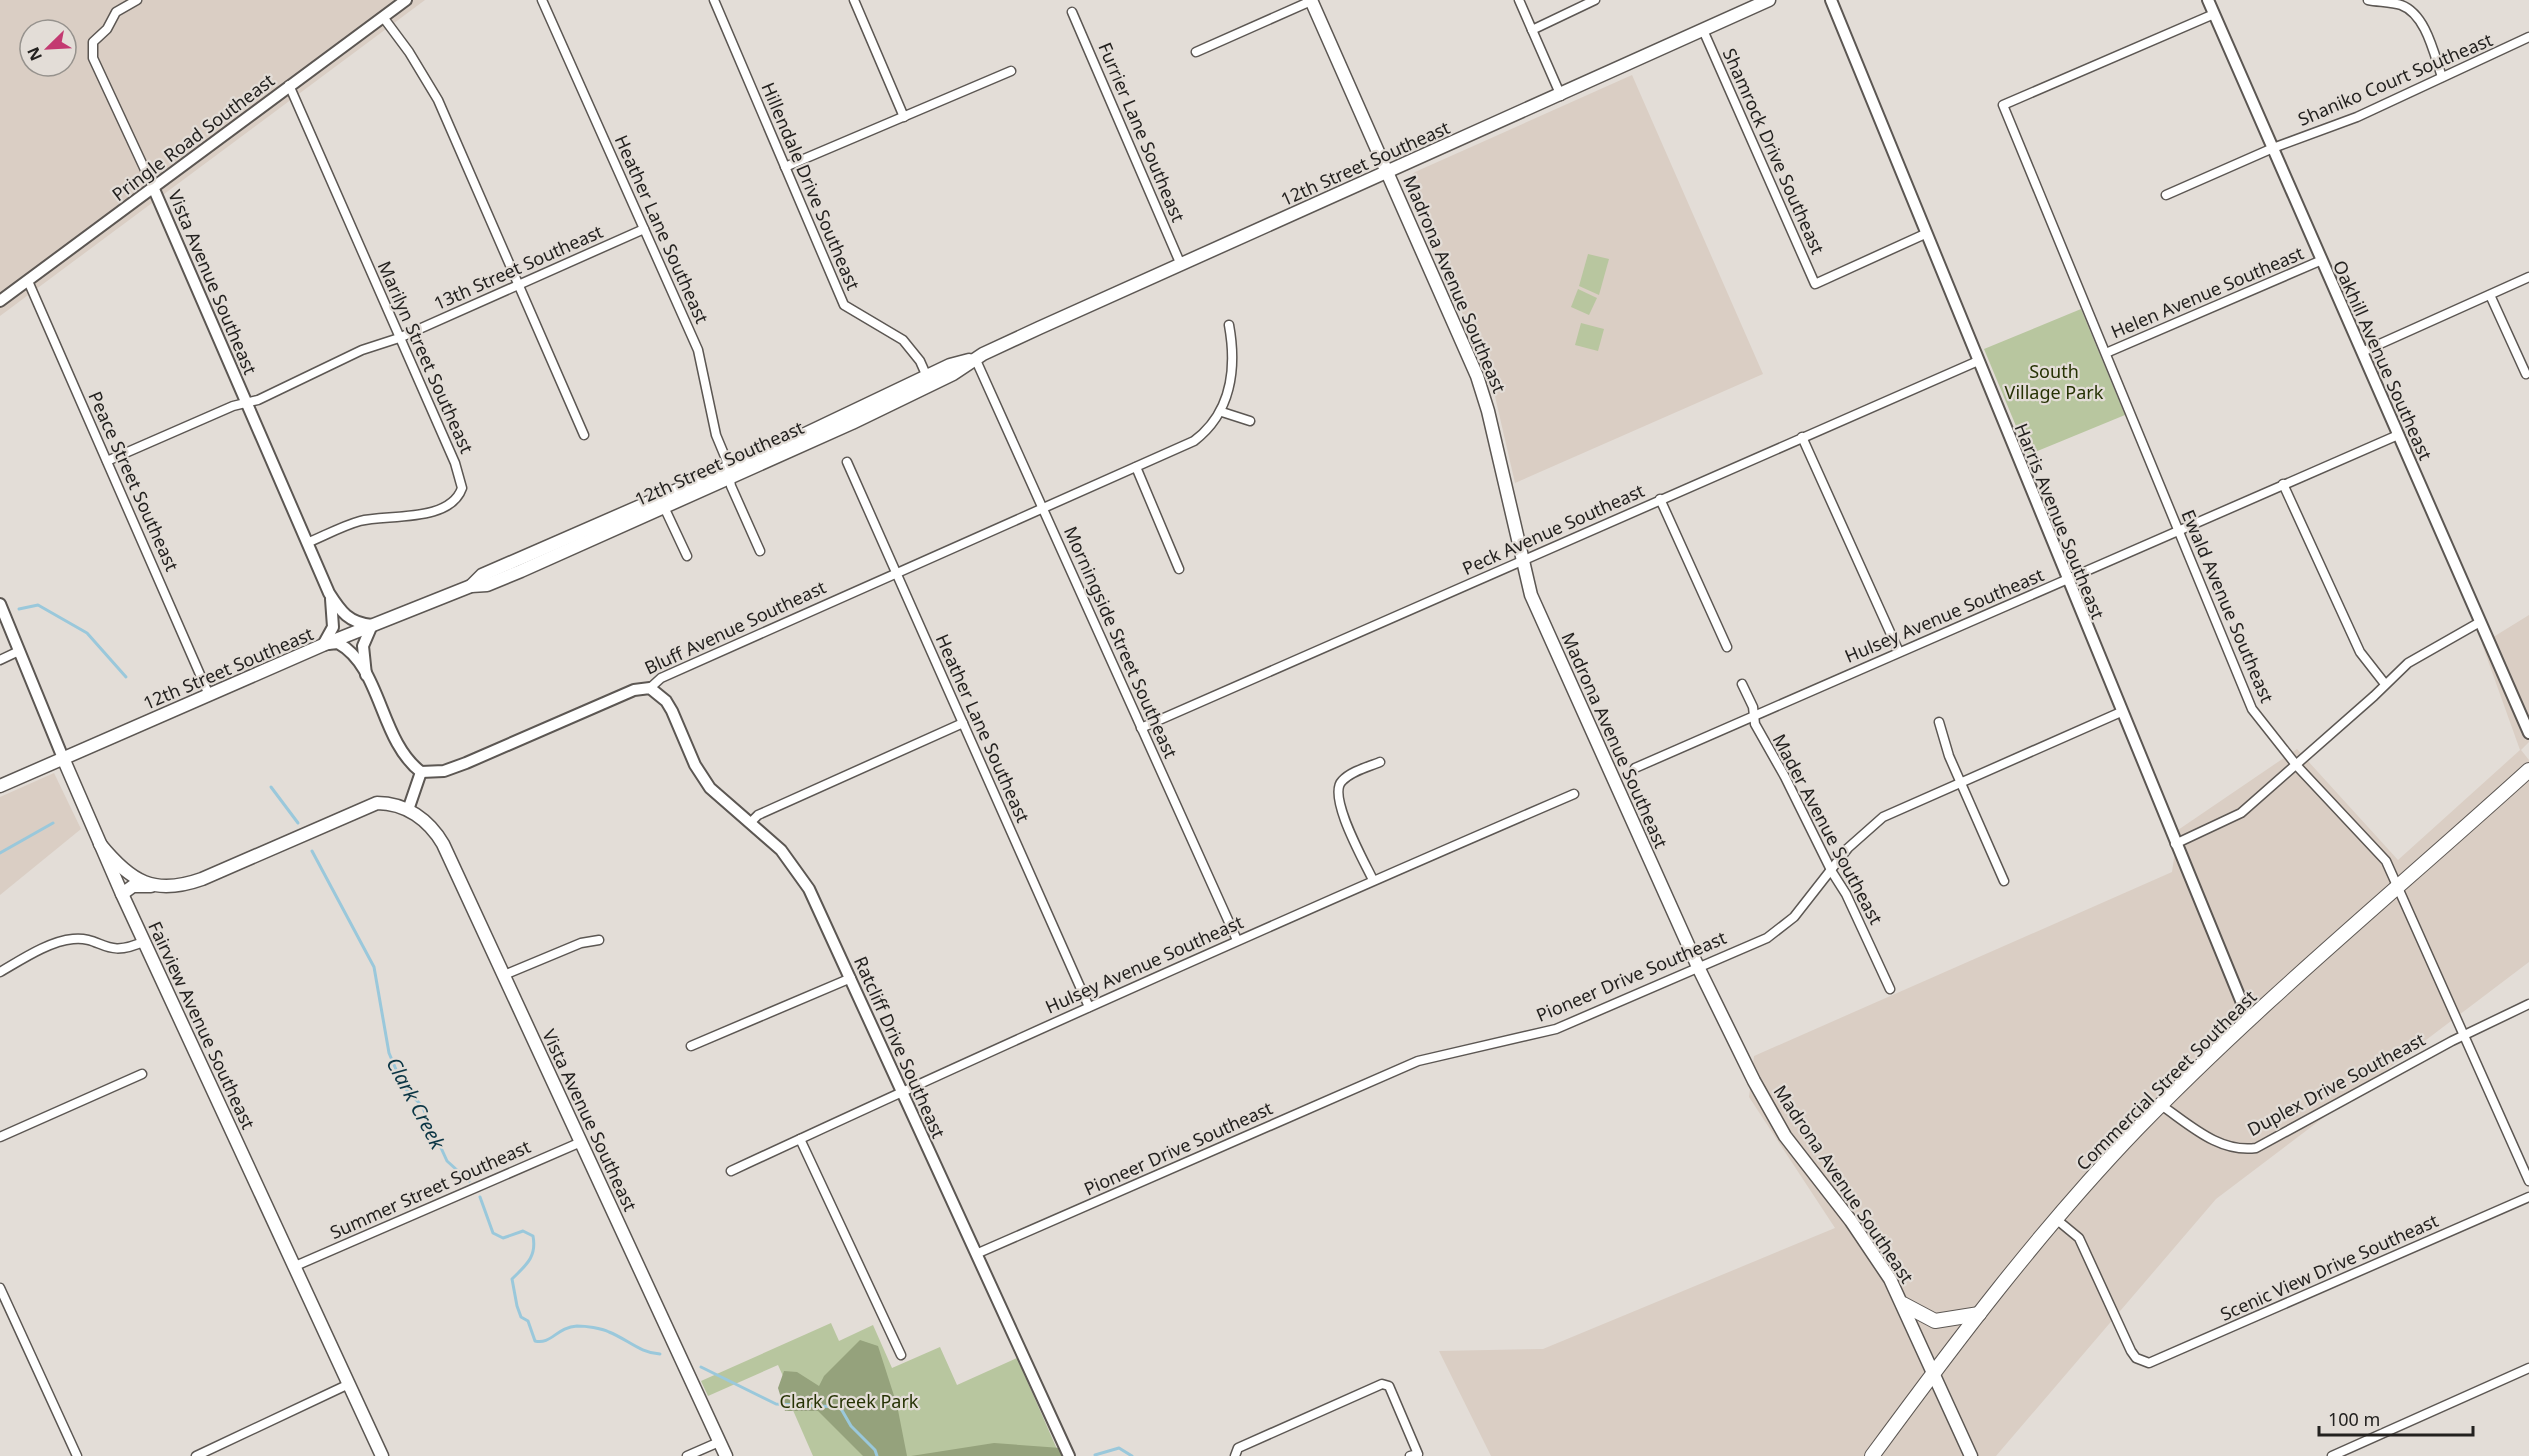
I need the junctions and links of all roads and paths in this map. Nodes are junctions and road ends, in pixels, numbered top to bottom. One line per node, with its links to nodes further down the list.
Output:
1 (137, 0): 28 (street, Vista Avenue Southeast)
2 (406, 0): 15 (street, Pringle Road Southeast)
3 (542, 0): 30 (street, Heather Lane Southeast)
4 (714, 0): 26 (street, Hillendale Drive Southeast)
5 (854, 0): 24 (street)
6 (1519, 0): 16 (street)
7 (1594, 0): 16 (street)
8 (1769, 0): 17 (main road, 12th Street Southeast)
9 (1831, 0): 31 (street, Harris Avenue Southeast)
10 (2208, 0): 14 (street, Oakhill Avenue Southeast)
11 (2368, 0): 21 (street)
12 (1311, 1): 19 (street); 27 (main road, Madrona Avenue Southeast)
13 (1072, 12): 33 (street, Furrier Lane Southeast)
14 (2214, 14): 25 (street, Oakhill Avenue Southeast); 42 (street, Ewald Avenue Southeast)
15 (383, 17): 22 (street, Pringle Road Southeast); 36 (street)
16 (1532, 30): 23 (street)
17 (1703, 30): 23 (main road, 12th Street Southeast); 31 (street, Shamrock Drive Southeast)
18 (2529, 38): 21 (street, Shaniko Court Southeast)
19 (1196, 52)
20 (1011, 71): 24 (street)
21 (2442, 77): 25 (street, Shaniko Court Southeast)
22 (289, 85): 28 (street, Pringle Road Southeast); 40 (street, Marilyn Street Southeast)
23 (1561, 96): 27 (main road, 12th Street Southeast)
24 (904, 117): 26 (street)
25 (2273, 148): 29 (street, Shaniko Court Southeast); 32 (street, Oakhill Avenue Southeast)
26 (785, 167): 46 (street, Hillendale Drive Southeast)
27 (1388, 173): 33 (main road, 12th Street Southeast); 65 (main road, Madrona Avenue Southeast)
28 (153, 187): 35 (street, Pringle Road Southeast); 47 (street, Vista Avenue Southeast)
29 (2166, 195)
30 (644, 229): 36 (street, 13th Street Southeast); 56 (street, Heather Lane Southeast)
31 (1925, 234): 44 (street, Harris Avenue Southeast)
32 (2322, 260): 41 (street, Oakhill Avenue Southeast); 42 (street, Helen Avenue Southeast)
33 (1182, 264): 43 (main road, 12th Street Southeast)
34 (2529, 277): 37 (street)
35 (28, 280): 38 (street, Pringle Road Southeast); 53 (street, Peace Street Southeast)
36 (518, 284): 40 (street, 13th Street Southeast); 50 (street)
37 (2490, 295): 41 (street); 45 (street)
38 (0, 302)
39 (1229, 325): 48 (street, Bluff Avenue Southeast)
40 (399, 338): 47 (street, 13th Street Southeast); 62 (street, Marilyn Street Southeast)
41 (2362, 352): 51 (street, Oakhill Avenue Southeast)
42 (2106, 353): 61 (street, Ewald Avenue Southeast)
43 (975, 358): 46 (main road, 12th Street Southeast); 60 (street, Morningside Street Southeast)
44 (1978, 361): 52 (street, Peck Avenue Southeast); 68 (street, Harris Avenue Southeast)
45 (2526, 374)
46 (929, 381): 56 (main road, 12th Street Southeast)
47 (246, 403): 53 (street, 13th Street Southeast); 62 (street, Vista Avenue Southeast)
48 (1222, 412): 49 (street); 55 (street, Bluff Avenue Southeast)
49 (1250, 421)
50 (584, 435)
51 (2398, 435): 57 (street, Hulsey Avenue Southeast); 72 (street, Oakhill Avenue Southeast)
52 (1802, 437): 58 (street, Peck Avenue Southeast); 77 (street)
53 (107, 460): 83 (street, Peace Street Southeast)
54 (847, 462): 67 (street, Heather Lane Southeast)
55 (1136, 467): 60 (street, Bluff Avenue Southeast); 66 (street)
56 (728, 473): 59 (main road, 12th Street Southeast); 63 (street, Heather Lane Southeast); 69 (main road, 12th Street Southeast)
57 (2283, 484): 61 (street, Hulsey Avenue Southeast); 81 (street)
58 (1660, 499): 65 (street, Peck Avenue Southeast); 75 (street)
59 (664, 507): 64 (street); 69 (main road, 12th Street Southeast)
60 (1041, 508): 67 (street, Bluff Avenue Southeast); 88 (street, Morningside Street Southeast)
61 (2177, 529): 68 (street, Hulsey Avenue Southeast); 92 (street, Ewald Avenue Southeast)
62 (307, 543): 70 (street, Vista Avenue Southeast)
63 (760, 551)
64 (687, 556)
65 (1521, 561): 88 (street, Peck Avenue Southeast); 112 (main road, Madrona Avenue Southeast)
66 (1179, 569)
67 (895, 572): 82 (street, Bluff Avenue Southeast); 87 (street, Heather Lane Southeast)
68 (2067, 580): 77 (street, Hulsey Avenue Southeast); 84 (street, Harris Avenue Southeast)
69 (471, 586): 73 (main road, 12th Street Southeast)
70 (329, 593): 73 (street); 74 (street)
71 (0, 604): 76 (street, Fairview Avenue Southeast)
72 (2480, 622): 81 (street); 89 (street, Oakhill Avenue Southeast)
73 (372, 625): 74 (main road, 12th Street Southeast); 79 (street)
74 (326, 644): 79 (street); 83 (main road, 12th Street Southeast)
75 (1727, 646)
76 (20, 651): 78 (street); 90 (street, Fairview Avenue Southeast)
77 (1899, 652): 85 (street, Hulsey Avenue Southeast)
78 (0, 660)
79 (366, 675): 95 (street)
80 (1742, 684): 85 (street, Mader Avenue Southeast)
81 (2385, 684): 92 (street)
82 (650, 688): 95 (street, Bluff Avenue Southeast); 100 (street, Ratcliff Drive Southeast)
83 (210, 695): 90 (main road, 12th Street Southeast)
84 (2121, 712): 96 (street, Pioneer Drive Southeast); 102 (street, Harris Avenue Southeast)
85 (1754, 717): 93 (street, Hulsey Avenue Southeast); 103 (street, Mader Avenue Southeast)
86 (1939, 722): 96 (street)
87 (963, 723): 100 (street); 118 (street, Heather Lane Southeast)
88 (1141, 728): 110 (street, Morningside Street Southeast)
89 (2529, 733)
90 (63, 758): 97 (main road, 12th Street Southeast); 101 (main road, Fairview Avenue Southeast)
91 (1380, 762): 104 (street)
92 (2297, 766): 102 (street); 107 (street, Ewald Avenue Southeast)
93 (1635, 768)
94 (2529, 770): 107 (main road, Commercial Street Southeast)
95 (421, 772): 99 (street)
96 (1960, 782): 103 (street, Pioneer Drive Southeast); 105 (street)
97 (0, 786)
98 (1574, 794): 104 (street, Hulsey Avenue Southeast)
99 (408, 810): 106 (main road); 114 (main road, Vista Avenue Southeast)
100 (751, 822): 115 (street, Ratcliff Drive Southeast)
101 (100, 844): 106 (main road); 108 (main road, Fairview Avenue Southeast)
102 (2175, 844): 119 (street, Harris Avenue Southeast)
103 (1832, 872): 112 (street, Pioneer Drive Southeast); 116 (street, Mader Avenue Southeast)
104 (1373, 880): 110 (street, Hulsey Avenue Southeast)
105 (2004, 881)
106 (153, 886): 108 (main road)
107 (2399, 886): 119 (main road, Commercial Street Southeast); 120 (street, Ewald Avenue Southeast)
108 (122, 894): 111 (main road, Fairview Avenue Southeast)
109 (599, 940): 114 (street)
110 (1237, 940): 118 (street, Hulsey Avenue Southeast)
111 (145, 941): 113 (street); 133 (main road, Fairview Avenue Southeast)
112 (1698, 967): 132 (street, Pioneer Drive Southeast); 135 (main road, Madrona Avenue Southeast)
113 (0, 972)
114 (504, 975): 127 (main road, Vista Avenue Southeast)
115 (851, 978): 121 (street); 123 (street, Ratcliff Drive Southeast)
116 (1890, 989)
117 (2529, 1004): 120 (street, Duplex Drive Southeast)
118 (1089, 1007): 123 (street, Hulsey Avenue Southeast)
119 (2249, 1020): 124 (main road, Commercial Street Southeast)
120 (2464, 1035): 124 (street, Duplex Drive Southeast); 129 (street, Ewald Avenue Southeast)
121 (691, 1046)
122 (142, 1074): 125 (street)
123 (902, 1091): 126 (street, Hulsey Avenue Southeast); 132 (street, Ratcliff Drive Southeast)
124 (2161, 1105): 131 (main road, Commercial Street Southeast)
125 (0, 1137)
126 (800, 1139): 128 (street, Hulsey Avenue Southeast); 137 (street)
127 (580, 1142): 133 (street, Summer Street Southeast); 141 (main road, Vista Avenue Southeast)
128 (731, 1172)
129 (2529, 1181)
130 (2529, 1197): 131 (street, Scenic View Drive Southeast)
131 (2056, 1219): 136 (main road, Commercial Street Southeast)
132 (976, 1254): 147 (street, Ratcliff Drive Southeast)
133 (293, 1267): 140 (main road, Fairview Avenue Southeast)
134 (0, 1288): 142 (street)
135 (1903, 1304): 136 (main road); 139 (main road, Madrona Avenue Southeast)
136 (1979, 1314): 139 (main road, Commercial Street Southeast)
137 (901, 1355)
138 (2529, 1368): 152 (street)
139 (1934, 1372): 150 (main road, Commercial Street Southeast); 151 (main road, Madrona Avenue Southeast)
140 (349, 1384): 143 (street); 144 (main road, Fairview Avenue Southeast)
141 (719, 1442): 145 (street); 146 (main road, Vista Avenue Southeast)
142 (77, 1456)
143 (196, 1456)
144 (382, 1456)
145 (687, 1456)
146 (726, 1456)
147 (1070, 1456)
148 (1235, 1456): 149 (street)
149 (1410, 1456)
150 (1872, 1456)
151 (1971, 1456)
152 (2332, 1456)

